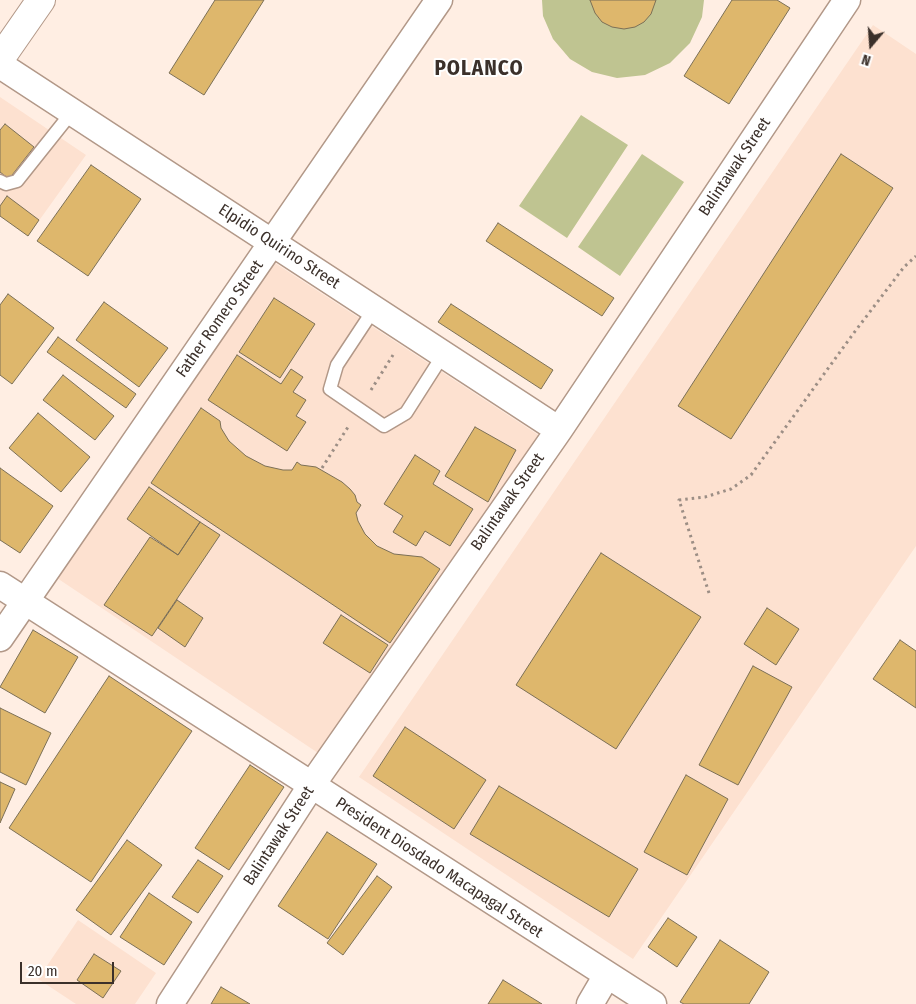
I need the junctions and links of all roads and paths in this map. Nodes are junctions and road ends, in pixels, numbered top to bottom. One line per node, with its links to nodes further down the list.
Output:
1 (41, 0): 4 (main road)
2 (439, 0): 8 (street, Father Romero Street)
3 (847, 0): 12 (street, Balintawak Street)
4 (0, 59)
5 (0, 65): 6 (street, Elpidio Quirino Street)
6 (72, 112): 7 (lane); 8 (street, Elpidio Quirino Street)
7 (0, 181)
8 (272, 243): 10 (street, Elpidio Quirino Street); 15 (street, Father Romero Street)
9 (916, 256): 14 (path)
10 (374, 309): 11 (street, Elpidio Quirino Street); 11 (lane)
11 (443, 354): 12 (street, Elpidio Quirino Street)
12 (559, 430): 17 (street, Balintawak Street)
13 (0, 584): 15 (street, President Diosdado Macapagal Street)
14 (709, 593)
15 (25, 601): 16 (street, Father Romero Street); 17 (street, President Diosdado Macapagal Street)
16 (0, 638)
17 (311, 786): 18 (street, President Diosdado Macapagal Street); 19 (street, Balintawak Street)
18 (608, 975): 20 (street); 21 (street, President Diosdado Macapagal Street)
19 (170, 1004)
20 (590, 1004)
21 (652, 1004)

